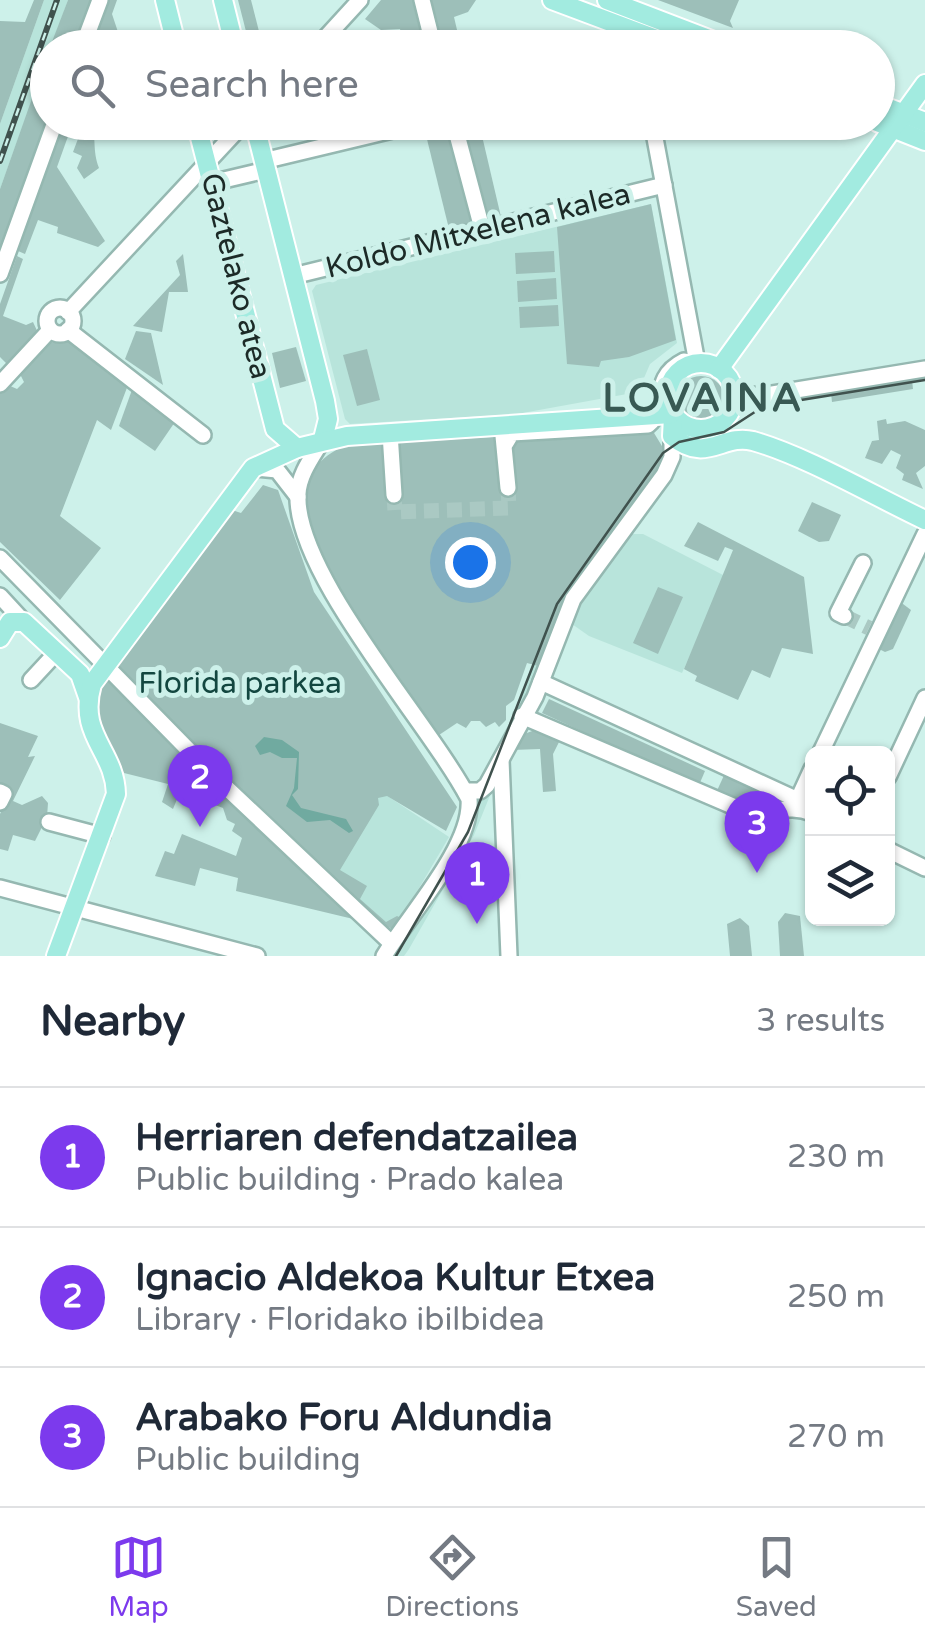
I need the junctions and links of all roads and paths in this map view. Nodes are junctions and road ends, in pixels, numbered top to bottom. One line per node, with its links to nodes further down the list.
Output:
1 (100, 0): 9 (street)
2 (165, 0): 10 (main road)
3 (222, 0): 11 (main road)
4 (360, 0): 12 (street)
5 (422, 0): 13 (street)
6 (552, 0): 14 (main road)
7 (607, 0): 8 (main road)
8 (661, 20): 15 (street); 16 (main road)
9 (89, 30)
10 (172, 30)
11 (230, 30)
12 (332, 30)
13 (430, 30)
14 (617, 30)
15 (650, 30)
16 (686, 30)
17 (925, 84): 18 (main road)
18 (895, 117)
19 (895, 121): 20 (main road)
20 (925, 122)
21 (895, 123): 30 (main road)
22 (48, 140): 36 (street)
23 (200, 140): 31 (main road, Gaztelako atea)
24 (227, 140): 31 (street)
25 (258, 140): 32 (main road)
26 (358, 140): 32 (street)
27 (459, 140): 35 (street)
28 (655, 140): 34 (street)
29 (878, 140): 42 (main road)
30 (925, 141)
31 (206, 162): 33 (main road, Gaztelako atea); 38 (street)
32 (264, 165): 33 (street); 37 (main road)
33 (211, 184): 48 (main road, Gaztelako atea)
34 (664, 185): 37 (street, Koldo Mitxelena kalea); 41 (street)
35 (480, 221)
36 (0, 274)
37 (293, 276): 51 (main road)
38 (68, 312): 39 (street); 40 (street)
39 (50, 330): 40 (street); 44 (street)
40 (68, 330): 50 (street)
41 (695, 364): 42 (main road); 46 (main road)
42 (720, 369): 45 (main road)
43 (925, 369): 45 (street)
44 (3, 374)
45 (734, 393): 46 (main road)
46 (668, 421): 47 (main road); 52 (street); 58 (main road); 69 (street)
47 (493, 427): 49 (main road); 52 (street)
48 (275, 429): 53 (main road); 54 (main road)
49 (390, 433): 51 (main road); 56 (street)
50 (203, 434)
51 (324, 440): 53 (main road); 57 (street)
52 (506, 442): 55 (street)
53 (297, 448): 54 (main road)
54 (253, 468): 57 (street); 67 (main road)
55 (508, 488)
56 (394, 495)
57 (298, 497): 77 (street)
58 (925, 520)
59 (925, 534): 72 (street)
60 (0, 558): 67 (street)
61 (863, 562): 63 (street)
62 (0, 596): 64 (street)
63 (844, 616)
64 (24, 622): 65 (main road); 66 (main road)
65 (0, 638)
66 (57, 652): 67 (main road); 68 (street)
67 (94, 670): 82 (main road); 88 (street)
68 (31, 680)
69 (540, 682): 71 (street); 79 (street)
70 (925, 698): 74 (street)
71 (522, 716): 73 (street); 79 (street)
72 (823, 746)
73 (501, 756): 77 (street); 91 (street)
74 (895, 762)
75 (805, 784): 79 (street)
76 (0, 792): 78 (street)
77 (467, 795): 88 (street)
78 (0, 802)
79 (796, 803): 80 (street)
80 (805, 809)
81 (49, 822): 82 (street)
82 (102, 836): 86 (main road)
83 (895, 853): 84 (street)
84 (925, 868)
85 (0, 888): 86 (street)
86 (76, 907): 87 (street); 89 (main road)
87 (211, 945): 90 (street)
88 (386, 948)
89 (56, 956)
90 (257, 956)
91 (509, 956)

